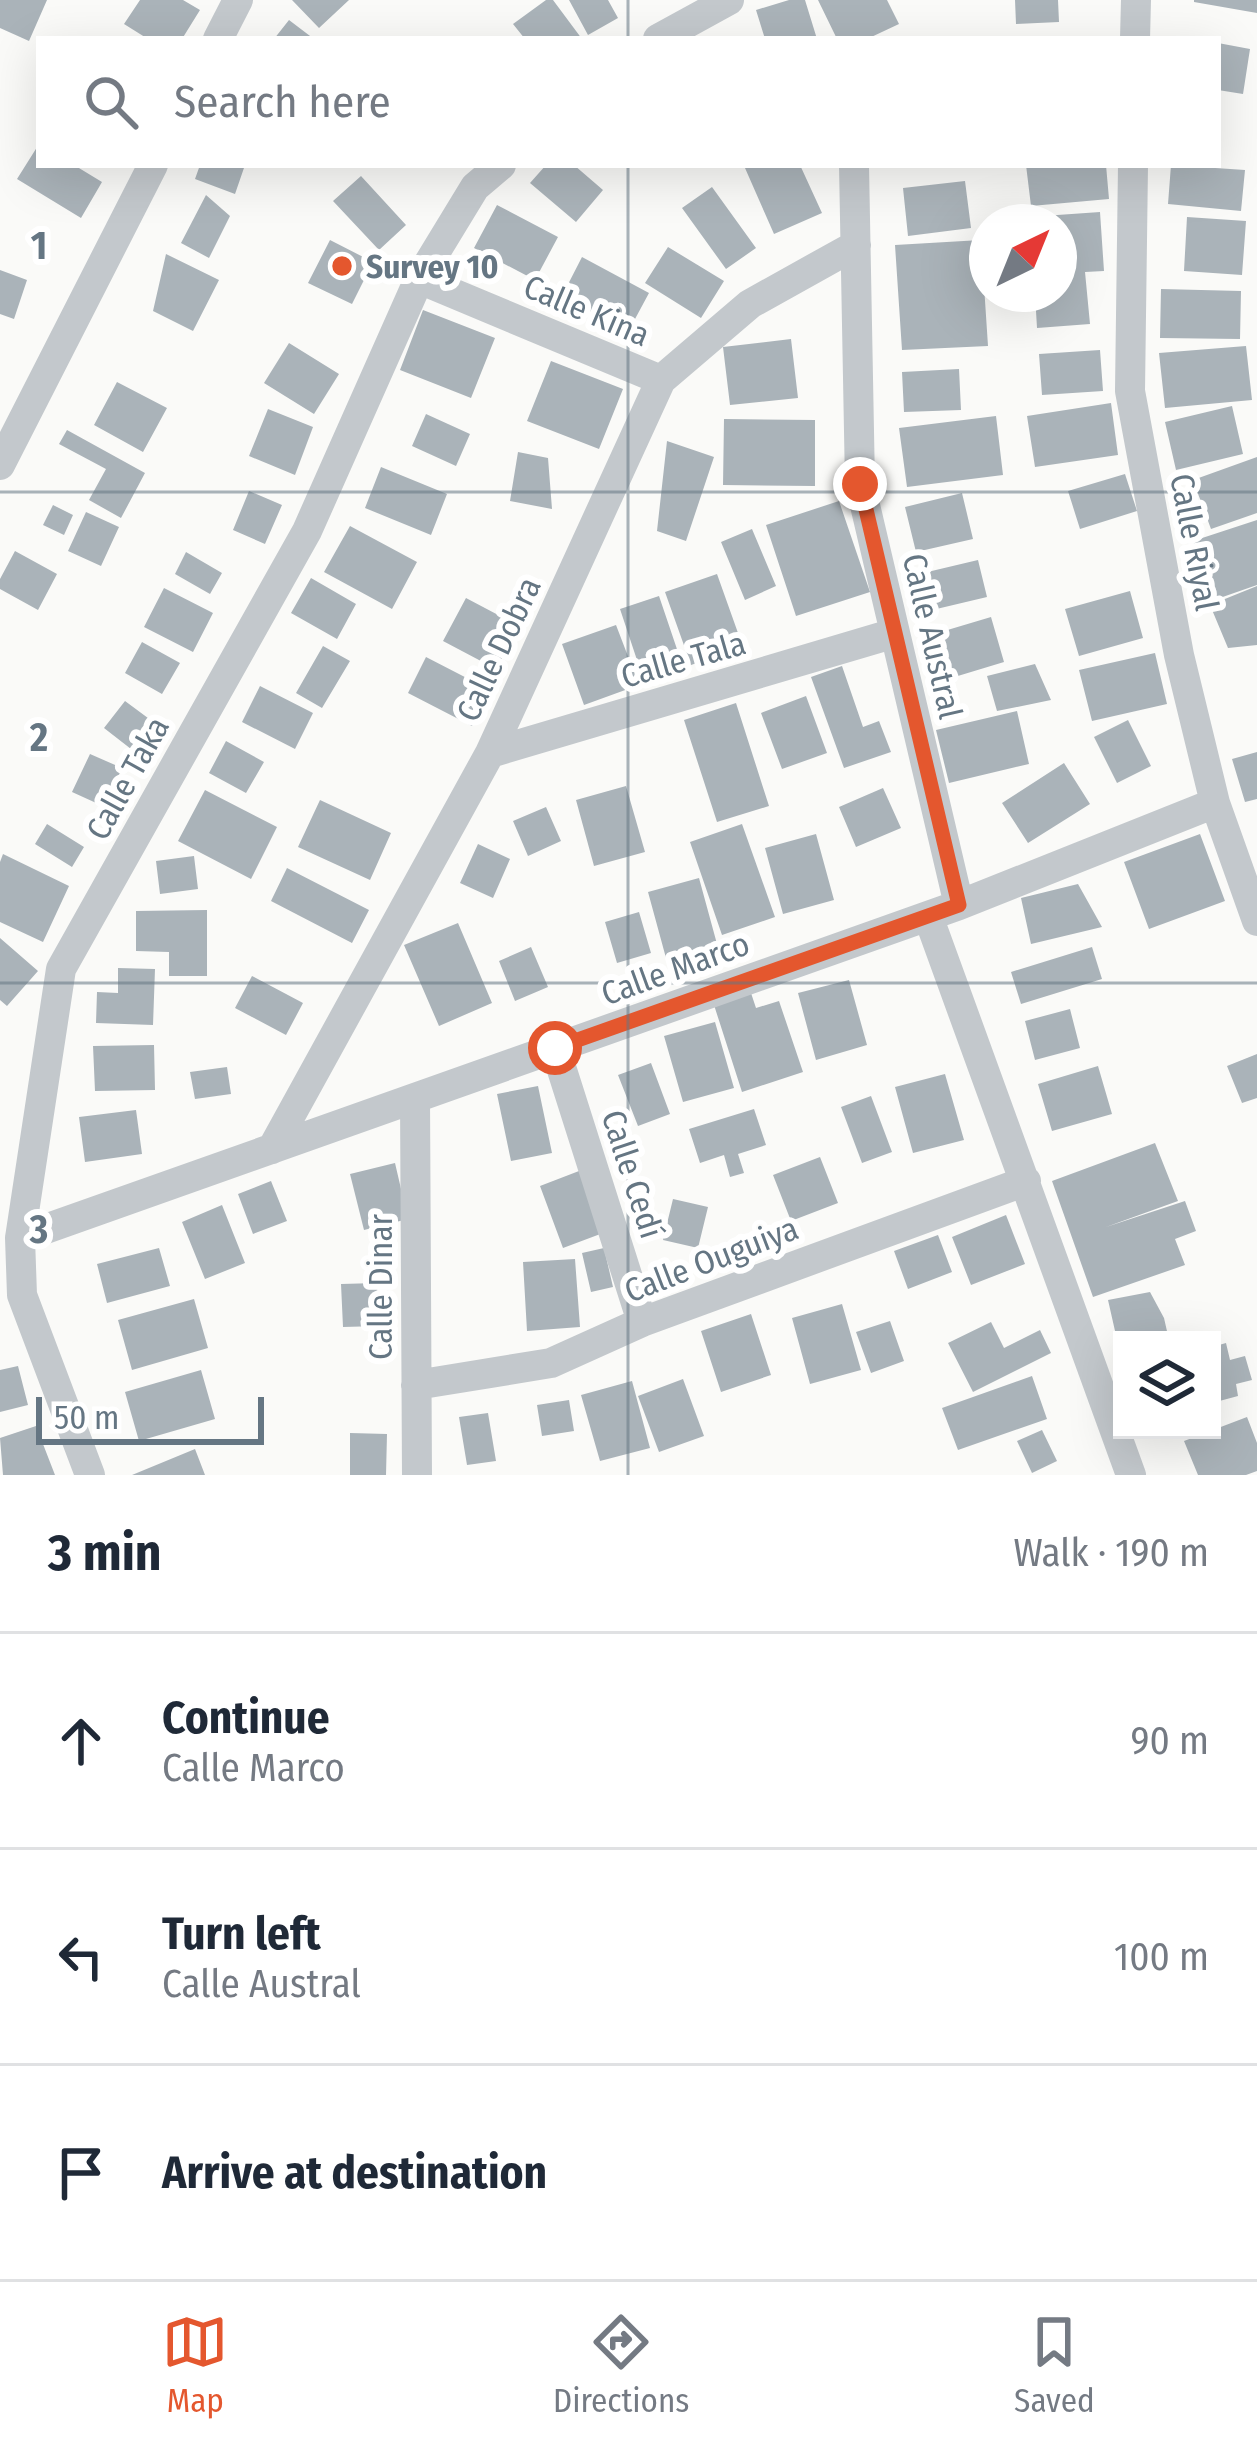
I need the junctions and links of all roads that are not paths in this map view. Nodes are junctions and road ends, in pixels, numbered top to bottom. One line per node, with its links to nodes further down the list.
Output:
1 (238, 0): 4 (street)
2 (729, 0): 5 (street)
3 (1136, 0): 6 (street)
4 (220, 36)
5 (663, 36)
6 (1135, 36)
7 (151, 168): 14 (street)
8 (497, 168): 12 (street, Calle Taka)
9 (854, 168): 11 (street, Calle Austral)
10 (1133, 168): 17 (street, Calle Riyal)
11 (856, 245): 13 (street, Calle Dobra); 15 (street, Calle Austral)
12 (419, 279): 13 (street, Calle Kina); 25 (street, Calle Taka)
13 (662, 380): 16 (street, Calle Dobra)
14 (0, 466)
15 (896, 633): 16 (street, Calle Tala); 18 (street, Calle Austral)
16 (490, 753): 23 (street, Calle Dobra)
17 (1214, 803): 18 (street, Calle Marco); 20 (street, Calle Riyal)
18 (959, 905): 19 (street, Calle Marco)
19 (928, 916): 21 (street, Calle Marco); 24 (street)
20 (1257, 921)
21 (555, 1048): 22 (street, Calle Marco); 26 (street, Calle Cedí)
22 (416, 1098): 23 (street, Calle Marco); 27 (street, Calle Dinar)
23 (272, 1149): 25 (street, Calle Marco)
24 (1026, 1181): 26 (street, Calle Ouguiya); 30 (street)
25 (20, 1238): 28 (street, Calle Taka)
26 (643, 1322): 27 (street, Calle Ouguiya)
27 (416, 1385): 29 (street, Calle Dinar)
28 (90, 1475)
29 (416, 1475)
30 (1131, 1475)

